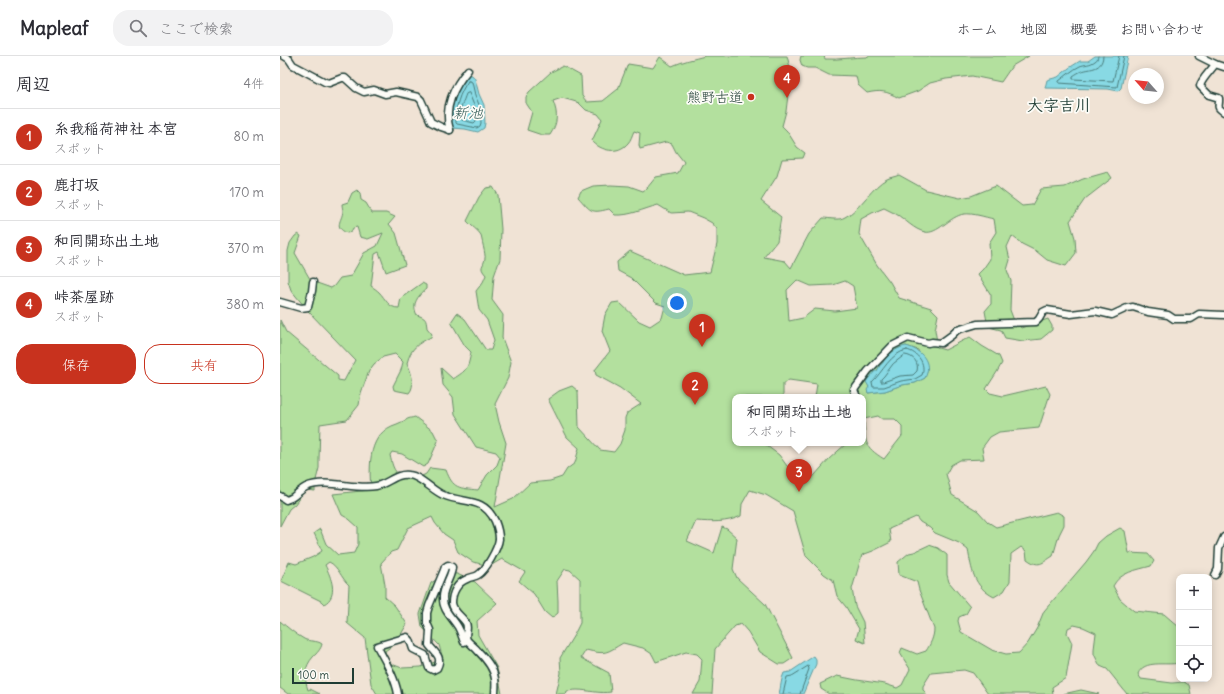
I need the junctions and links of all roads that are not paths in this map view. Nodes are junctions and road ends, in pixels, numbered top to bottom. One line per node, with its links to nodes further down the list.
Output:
1 (284, 56): 5 (street)
2 (1199, 56): 3 (street)
3 (1215, 64): 4 (street); 6 (street)
4 (1224, 67)
5 (468, 70)
6 (1224, 112)
7 (313, 282): 8 (street)
8 (280, 302)
9 (1224, 315): 10 (street)
10 (856, 394)
11 (280, 496): 14 (street)
12 (1224, 536): 13 (street)
13 (1216, 575)
14 (474, 646): 15 (street); 16 (street)
15 (398, 694)
16 (495, 694)

